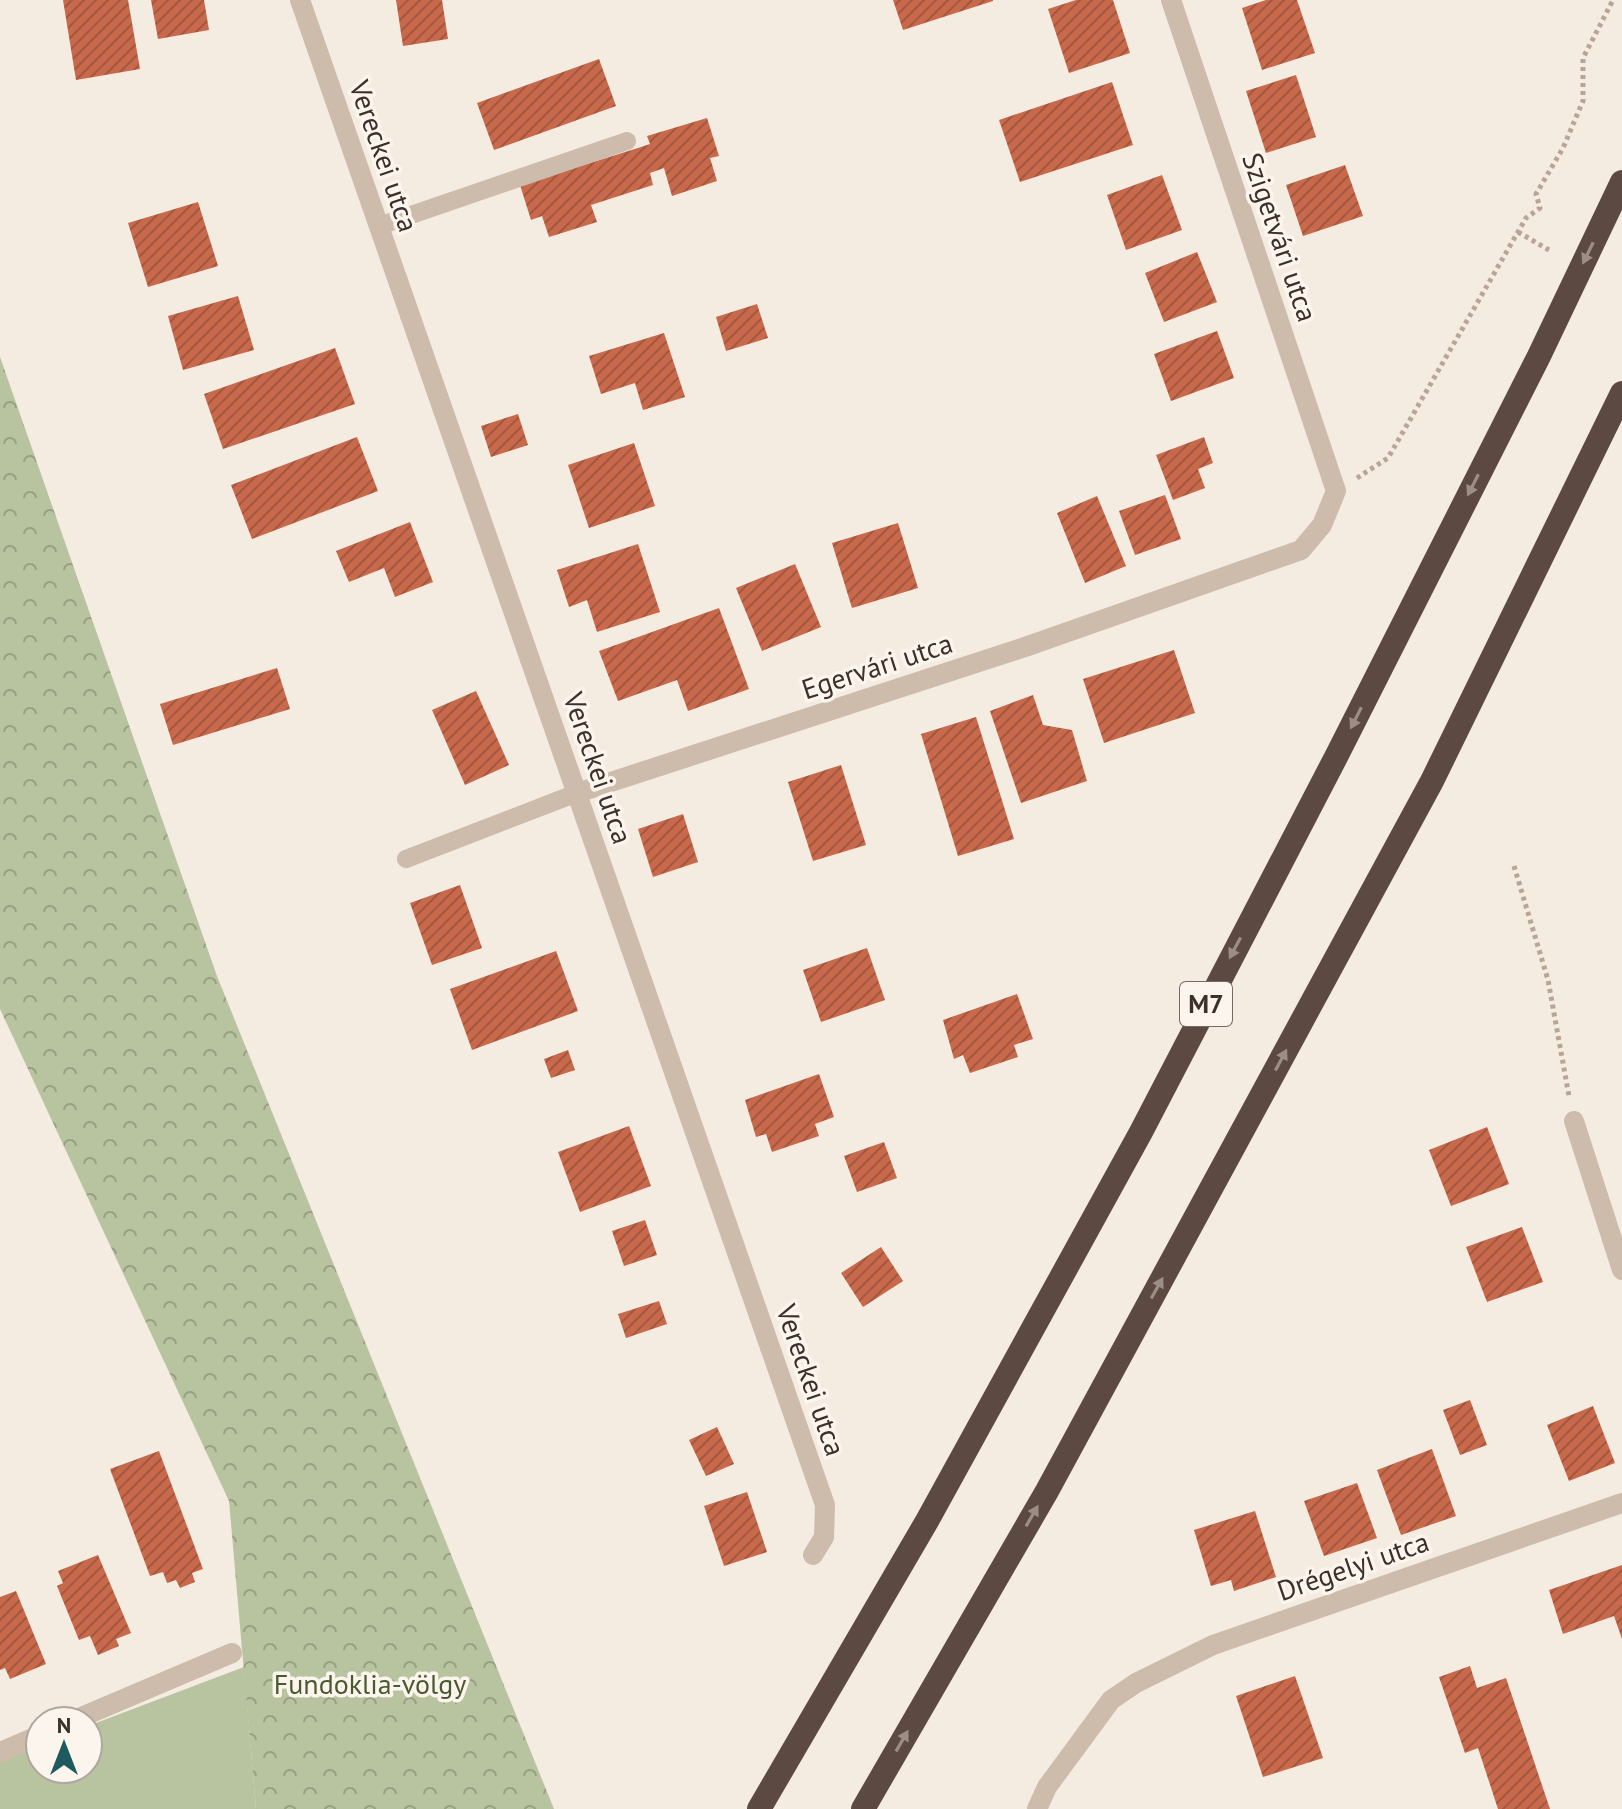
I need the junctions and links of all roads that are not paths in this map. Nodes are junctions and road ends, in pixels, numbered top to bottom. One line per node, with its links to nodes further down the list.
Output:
1 (300, 0): 5 (street, Vereckei utca)
2 (1171, 0): 7 (street, Szigetvári utca)
3 (627, 141): 5 (lane)
4 (1622, 182): 18 (highway, M7, one-way to 18)
5 (379, 226): 8 (street, Vereckei utca)
6 (1622, 393): 19 (highway, one-way to 6)
7 (1336, 491): 8 (street, Egervári utca)
8 (577, 793): 9 (lane, Egervári utca); 13 (street, Vereckei utca)
9 (406, 859)
10 (1574, 1121): 11 (street)
11 (1622, 1270)
12 (1622, 1503): 20 (street, Drégelyi utca)
13 (813, 1555)
14 (232, 1653): 15 (street)
15 (104, 1707)
16 (24, 1742): 17 (street)
17 (0, 1752)
18 (759, 1809)
19 (863, 1809)
20 (1037, 1809)

